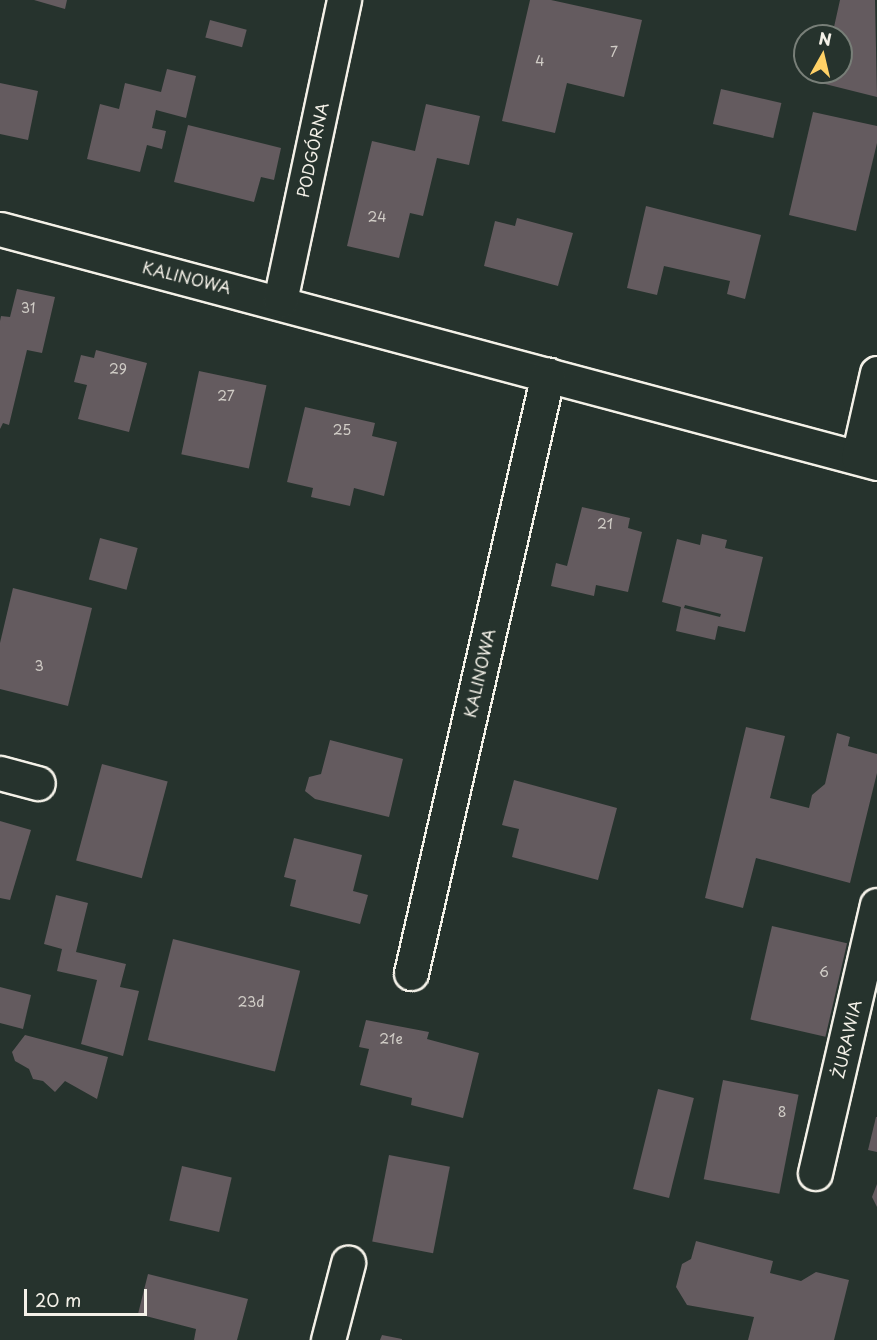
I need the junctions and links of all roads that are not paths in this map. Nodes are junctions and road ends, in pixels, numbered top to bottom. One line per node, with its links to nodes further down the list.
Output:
1 (344, 0): 3 (street, PODGÓRNA)
2 (0, 229): 3 (street, KALINOWA)
3 (280, 301): 5 (street, KALINOWA)
4 (877, 373): 6 (street)
5 (548, 374): 6 (street, KALINOWA); 10 (street, KALINOWA)
6 (867, 460)
7 (0, 773): 8 (street)
8 (38, 783)
9 (877, 905): 11 (street, ŻURAWIA)
10 (411, 973)
11 (815, 1173)
12 (348, 1263): 13 (street)
13 (328, 1340)

